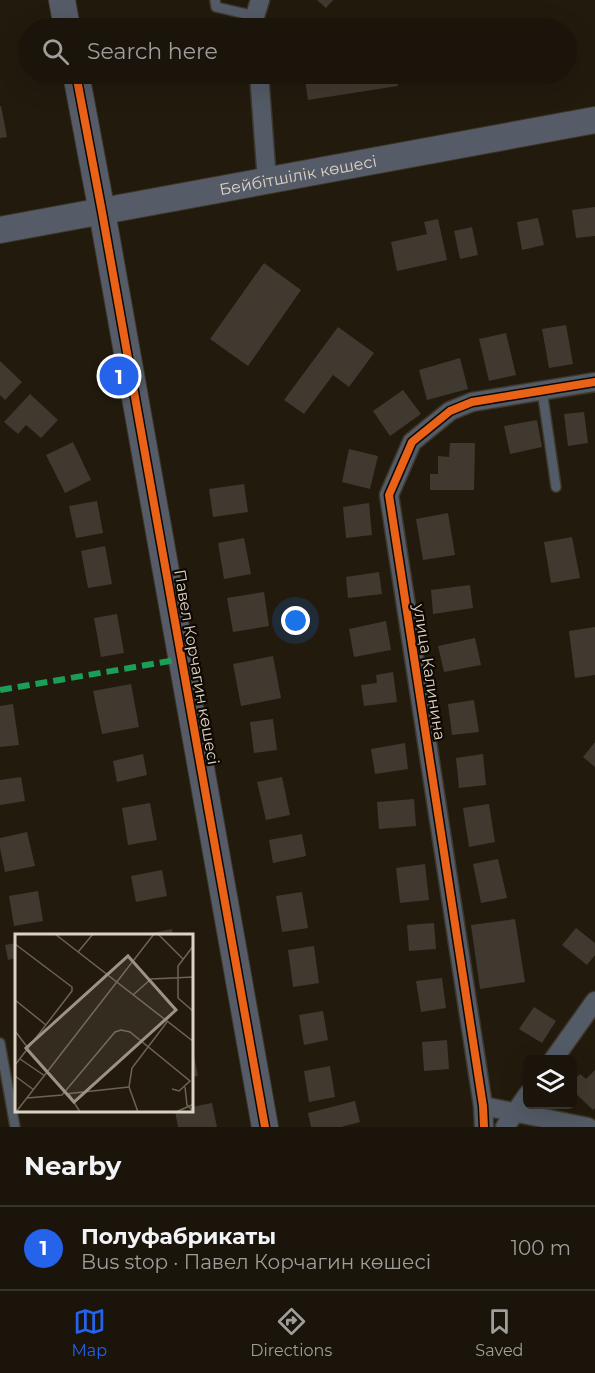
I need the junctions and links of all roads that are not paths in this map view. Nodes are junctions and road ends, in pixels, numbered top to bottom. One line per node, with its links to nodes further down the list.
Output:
1 (62, 0): 4 (street)
2 (215, 0): 3 (lane)
3 (257, 15)
4 (65, 18)
5 (78, 84): 9 (street, Павел Корчагин көшесі)
6 (260, 84): 8 (street)
7 (595, 120): 8 (street, Бейбітшілік көшесі)
8 (267, 181): 9 (street, Бейбітшілік көшесі)
9 (102, 212): 10 (street, Бейбітшілік көшесі); 23 (street, Павел Корчагин көшесі)
10 (0, 230)
11 (595, 382): 12 (street, улица Калинина)
12 (542, 390): 13 (lane); 18 (street, улица Калинина)
13 (556, 487)
14 (595, 1001): 16 (street)
15 (0, 1043): 20 (lane)
16 (556, 1055)
17 (523, 1101): 21 (street)
18 (483, 1106): 21 (street); 24 (street, улица Калинина)
19 (0, 1108): 20 (lane)
20 (12, 1109): 22 (lane)
21 (509, 1120): 25 (street)
22 (15, 1127)
23 (265, 1127)
24 (484, 1127)
25 (588, 1127)

